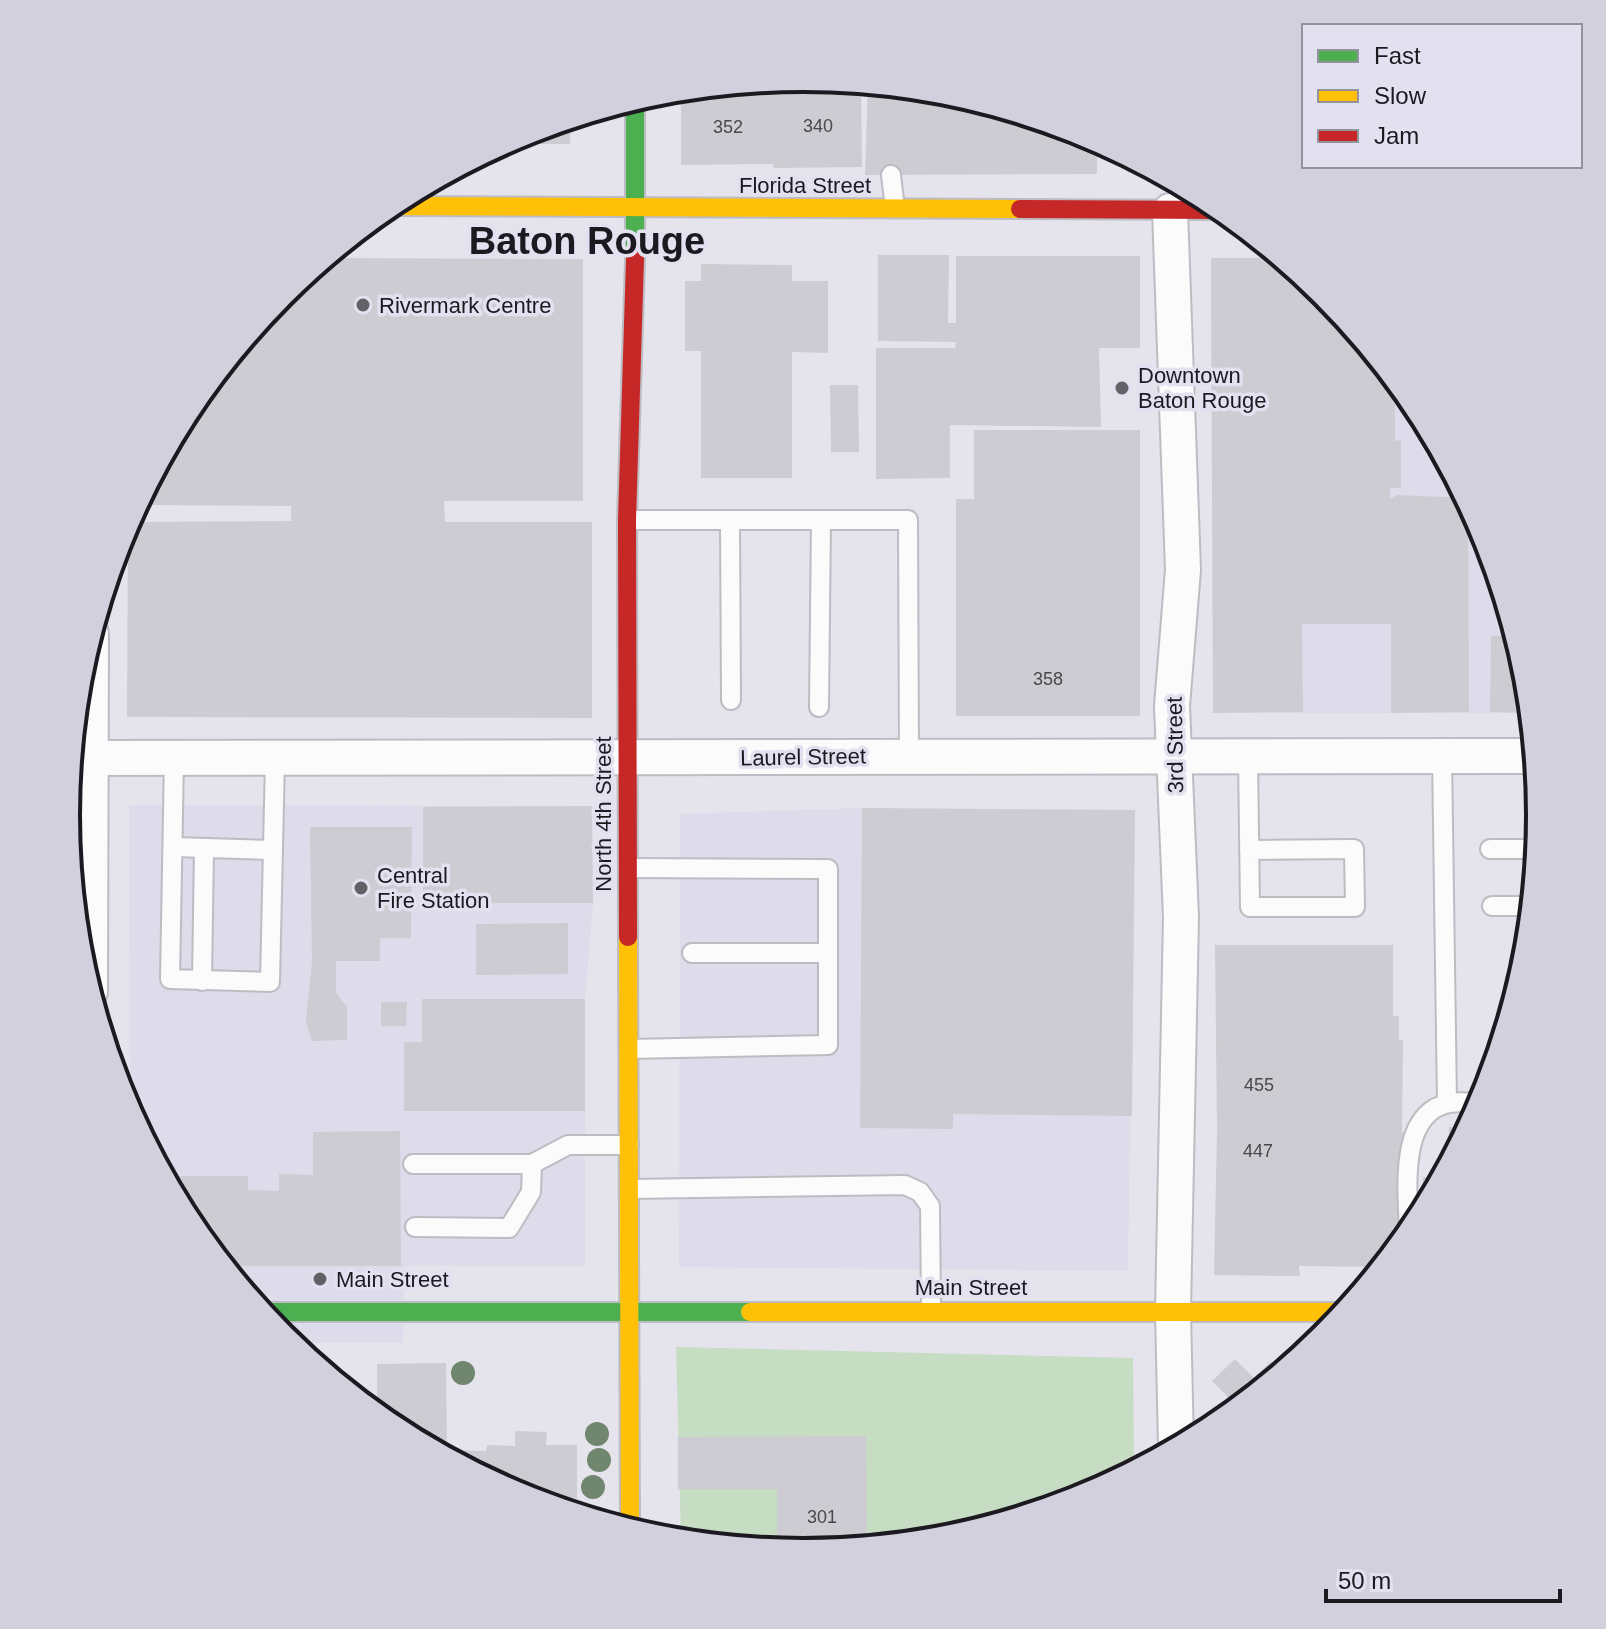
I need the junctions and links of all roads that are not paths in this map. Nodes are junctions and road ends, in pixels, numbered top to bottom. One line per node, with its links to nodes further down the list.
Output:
1 (635, 111): 6 (street, North 4th Street)
2 (891, 175): 7 (lane)
3 (1170, 203): 5 (street, Florida Street); 7 (street, Florida Street); 14 (street, 3rd Street)
4 (412, 206): 6 (street, Florida Street)
5 (1194, 206)
6 (636, 208): 7 (street, Florida Street); 8 (street, North 4th Street)
7 (895, 209)
8 (627, 520): 9 (lane); 21 (street, North 4th Street)
9 (730, 520): 10 (lane); 11 (lane)
10 (821, 520): 12 (lane); 13 (lane)
11 (731, 700)
12 (819, 707)
13 (909, 756): 14 (street, Laurel Street); 21 (street, Laurel Street)
14 (1174, 756): 15 (street, Laurel Street); 47 (street, 3rd Street)
15 (1248, 756): 16 (street, Laurel Street); 28 (lane)
16 (1442, 756): 17 (street, Laurel Street); 37 (lane)
17 (1523, 756)
18 (82, 758): 19 (street, Laurel Street)
19 (174, 758): 20 (street, Laurel Street); 23 (lane)
20 (275, 758): 21 (street, Laurel Street); 27 (lane)
21 (627, 759): 29 (street, North 4th Street)
22 (82, 766): 30 (street)
23 (174, 847): 24 (lane); 35 (lane)
24 (204, 848): 27 (lane); 35 (lane)
25 (1490, 849): 26 (lane)
26 (1525, 849)
27 (273, 850): 35 (lane)
28 (1249, 850): 28 (lane)
29 (628, 868): 34 (lane); 36 (street, North 4th Street)
30 (84, 886)
31 (1492, 906): 32 (lane)
32 (1520, 906)
33 (692, 953): 34 (lane)
34 (828, 953): 36 (lane)
35 (202, 981)
36 (629, 1049): 39 (street, North 4th Street)
37 (1447, 1103): 38 (lane); 43 (lane)
38 (1465, 1103)
39 (629, 1145): 41 (lane); 42 (street, North 4th Street)
40 (413, 1164): 41 (lane)
41 (532, 1164): 44 (lane)
42 (629, 1189): 45 (street, North 4th Street); 46 (lane)
43 (1410, 1207)
44 (415, 1227)
45 (629, 1311): 46 (street, Main Street); 48 (street, Main Street); 51 (street, North 4th Street)
46 (931, 1311): 47 (street, Main Street)
47 (1173, 1311): 49 (street, Main Street); 50 (street, 3rd Street)
48 (279, 1312)
49 (1327, 1312)
50 (1176, 1434)
51 (630, 1516)

